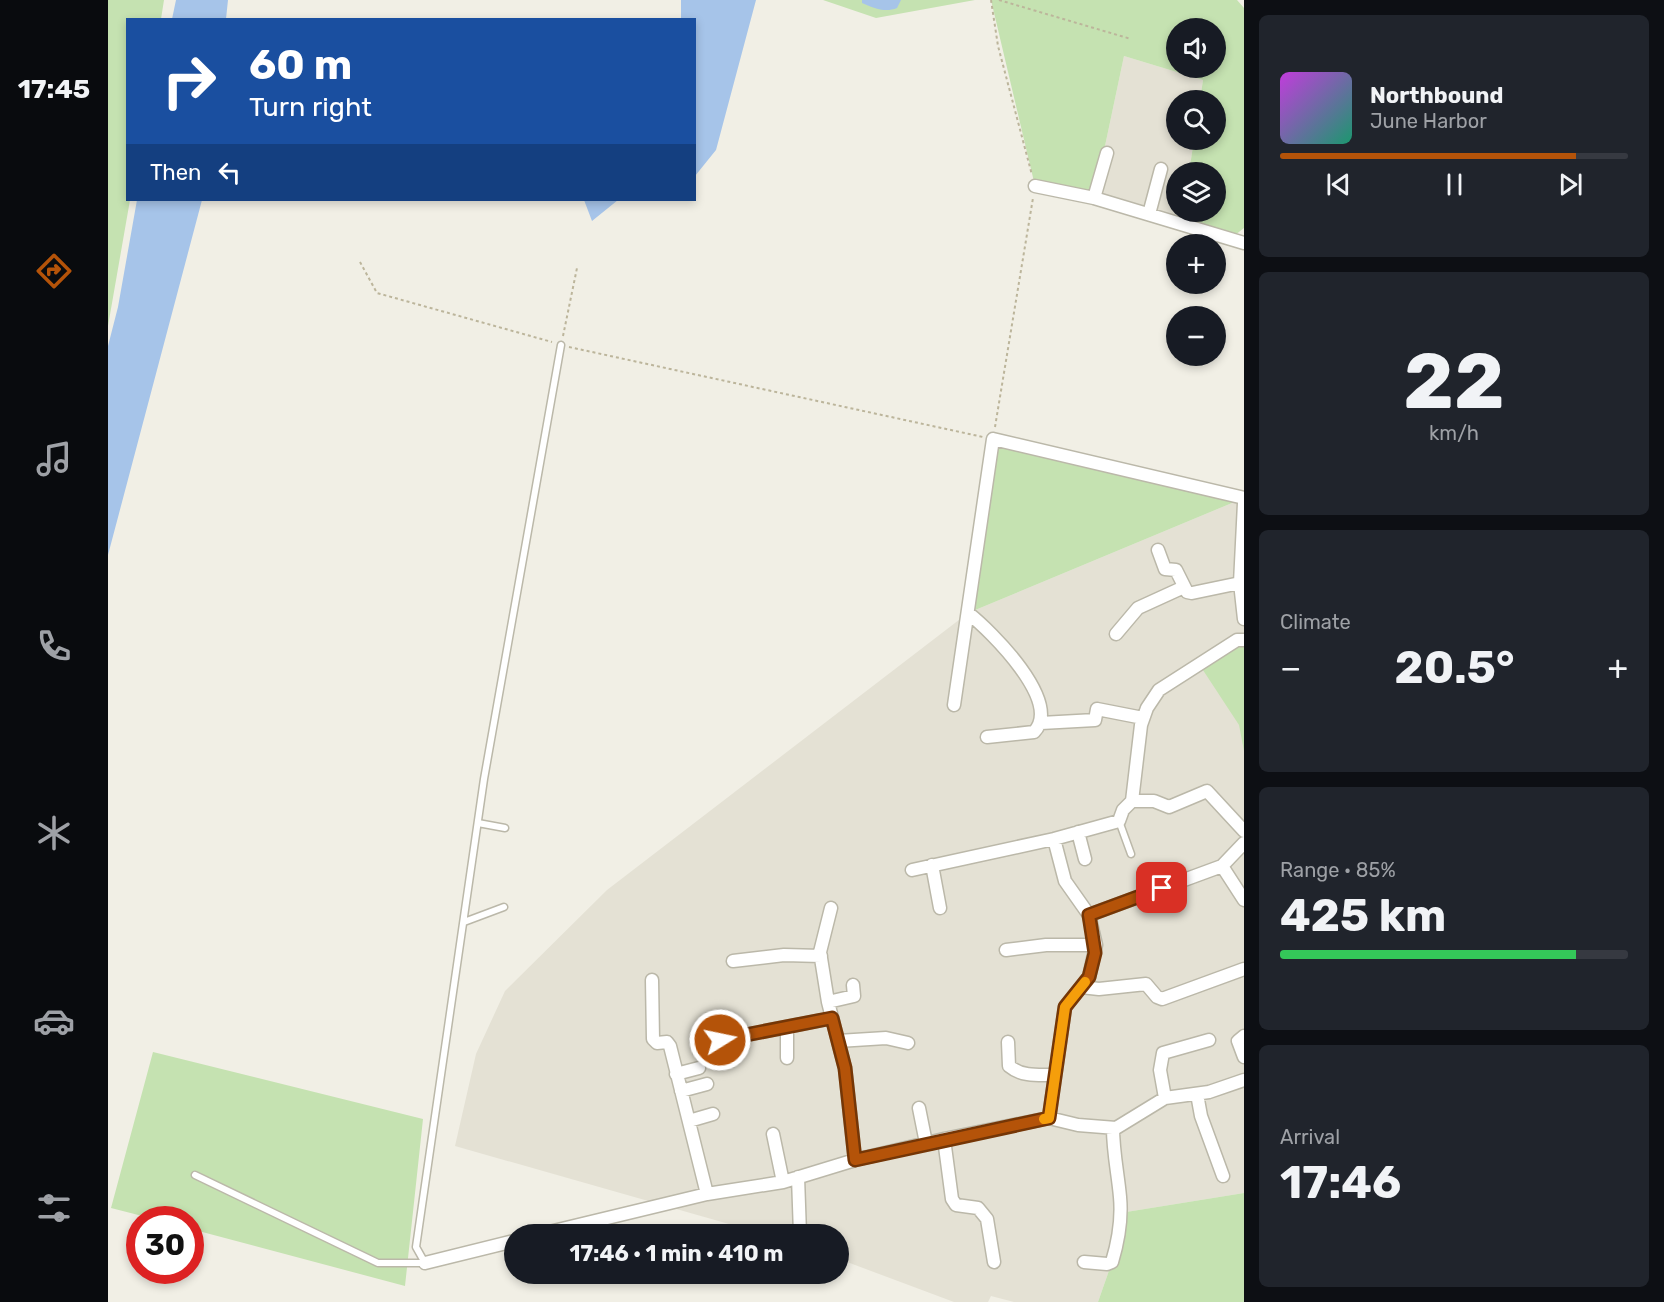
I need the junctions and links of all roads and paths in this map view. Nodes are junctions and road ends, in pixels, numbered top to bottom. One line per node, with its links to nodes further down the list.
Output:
1 (991, 0): 6 (path)
2 (999, 0): 3 (path)
3 (1131, 39)
4 (1107, 153): 7 (street)
5 (1161, 169): 8 (street)
6 (1035, 186): 7 (street); 13 (path)
7 (1094, 198): 8 (street)
8 (1149, 214): 9 (street)
9 (1244, 243)
10 (360, 262): 12 (path)
11 (577, 268): 12 (path)
12 (561, 345): 13 (path); 29 (lane)
13 (993, 439): 14 (street); 19 (street)
14 (1244, 498)
15 (1244, 503): 17 (street)
16 (1158, 550): 18 (street)
17 (1240, 583): 18 (street); 20 (street)
18 (1184, 587): 21 (street)
19 (968, 613): 23 (street); 25 (street)
20 (1244, 619)
21 (1116, 634)
22 (1244, 640): 24 (street)
23 (954, 705)
24 (1143, 718): 25 (street); 27 (street)
25 (1041, 723): 26 (street)
26 (987, 737)
27 (1132, 801): 28 (street); 31 (street)
28 (1119, 821): 32 (street); 35 (lane)
29 (478, 823): 30 (lane); 45 (lane)
30 (505, 828)
31 (1244, 831)
32 (1078, 832): 33 (street); 36 (street)
33 (1054, 839): 37 (street); 44 (street)
34 (1244, 843): 38 (street)
35 (1131, 854)
36 (1085, 859)
37 (932, 865): 39 (street); 43 (street)
38 (1222, 866): 40 (street); 44 (street)
39 (912, 870)
40 (1244, 900)
41 (504, 907): 45 (lane)
42 (831, 908): 48 (street)
43 (940, 908)
44 (1089, 915): 46 (street)
45 (464, 922): 92 (lane)
46 (1096, 945): 47 (street); 53 (street)
47 (1006, 950)
48 (821, 956): 49 (street); 54 (street)
49 (733, 961)
50 (1244, 969): 53 (street)
51 (652, 980): 66 (street)
52 (853, 986): 54 (street)
53 (1081, 987): 67 (street)
54 (828, 1002): 55 (street)
55 (832, 1018): 56 (street); 60 (street)
56 (787, 1028): 58 (street); 64 (street)
57 (1244, 1036): 63 (street)
58 (720, 1040)
59 (1209, 1040): 72 (street)
60 (838, 1041): 62 (street); 81 (street)
61 (1008, 1042): 67 (street)
62 (908, 1043)
63 (1244, 1057)
64 (787, 1058)
65 (699, 1068): 66 (street)
66 (676, 1074): 70 (street)
67 (1055, 1075): 75 (street)
68 (1244, 1080): 71 (street)
69 (707, 1084): 70 (street)
70 (681, 1091): 76 (street)
71 (1197, 1094): 72 (street); 83 (street)
72 (1165, 1098): 77 (street)
73 (919, 1108): 80 (street)
74 (713, 1114): 76 (street)
75 (1049, 1118): 77 (street); 79 (street)
76 (689, 1120): 86 (street)
77 (1113, 1128): 91 (street)
78 (773, 1134): 85 (street)
79 (944, 1139): 80 (street); 90 (street)
80 (926, 1143): 81 (street)
81 (855, 1160): 84 (street)
82 (195, 1175): 92 (lane)
83 (1222, 1176)
84 (798, 1177): 85 (street); 88 (street)
85 (783, 1182): 86 (street)
86 (707, 1194): 87 (street)
87 (582, 1224)
88 (800, 1224)
89 (504, 1243): 92 (street)
90 (994, 1262)
91 (1084, 1262)
92 (425, 1263)

